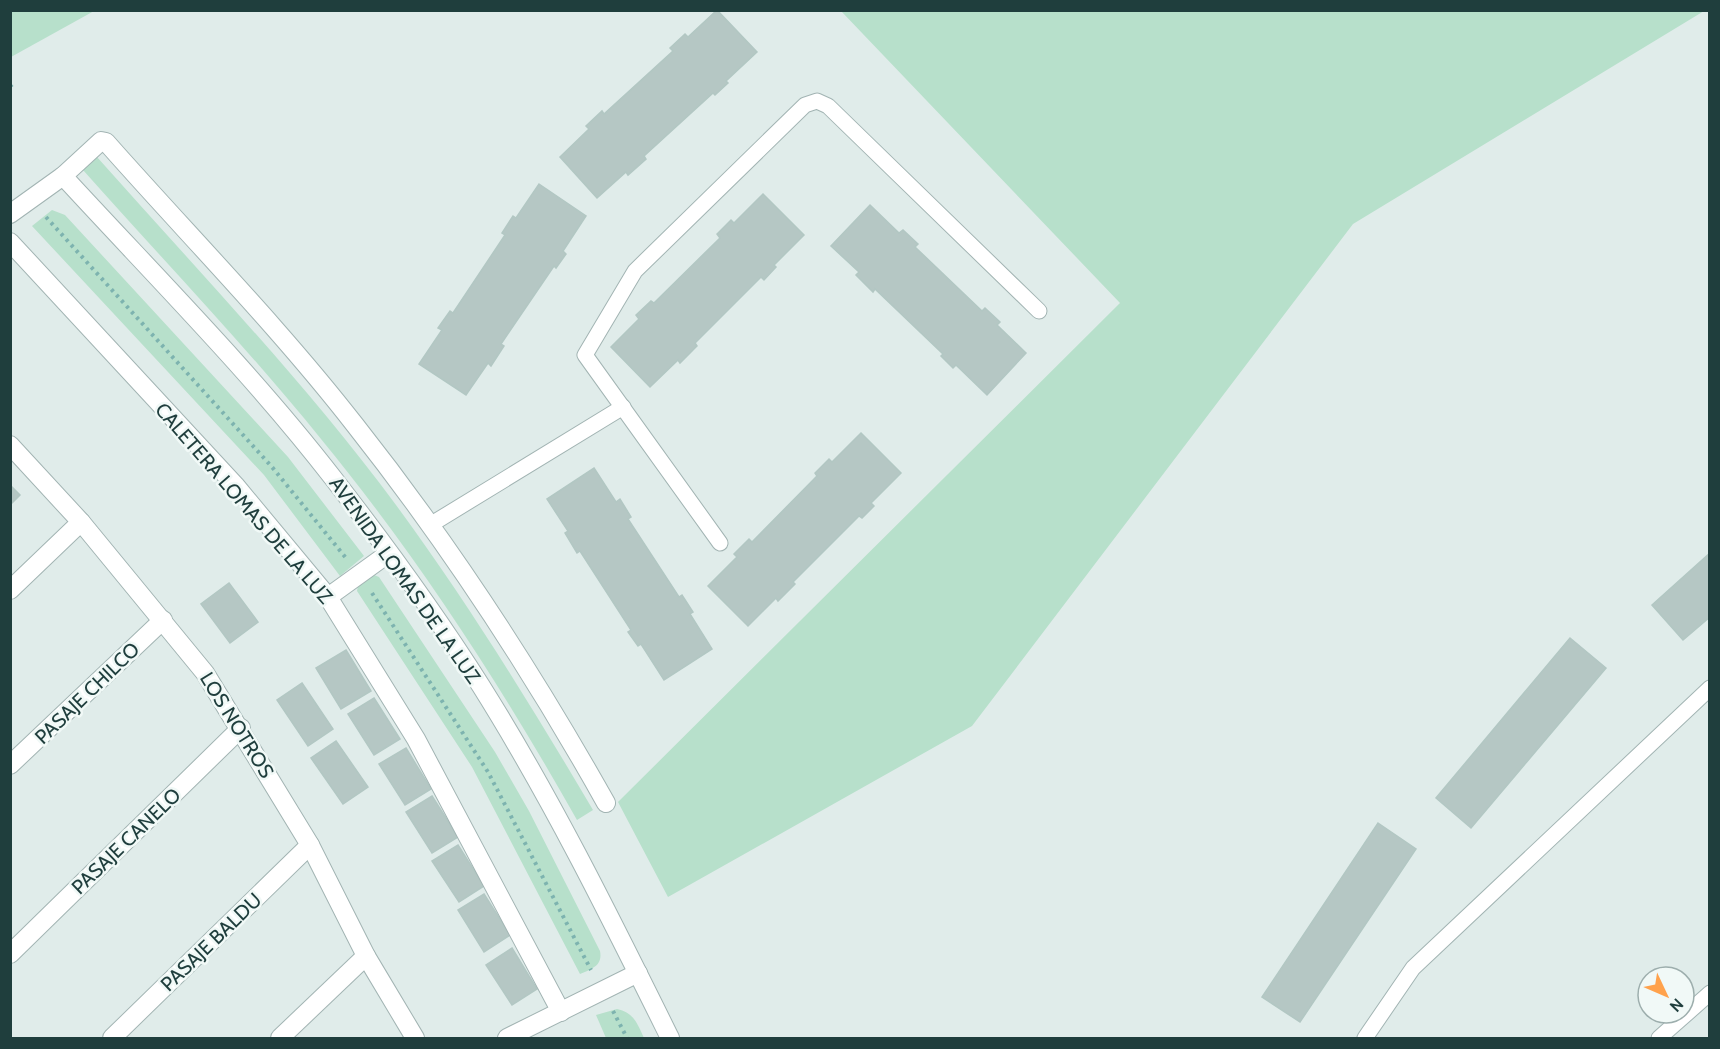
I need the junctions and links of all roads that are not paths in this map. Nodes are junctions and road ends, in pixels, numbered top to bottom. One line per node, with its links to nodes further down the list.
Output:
1 (63, 176): 2 (street); 8 (street); 10 (street, AVENIDA LOMAS DE LA LUZ)
2 (10, 214)
3 (10, 242): 12 (street, CALETERA LOMAS DE LA LUZ)
4 (1039, 311): 5 (lane)
5 (623, 407): 8 (lane); 9 (lane)
6 (10, 445): 7 (street, LOS NOTROS)
7 (81, 522): 11 (street); 13 (street, LOS NOTROS)
8 (430, 525): 17 (street)
9 (720, 543)
10 (389, 553): 12 (street); 21 (street, AVENIDA LOMAS DE LA LUZ)
11 (10, 590)
12 (328, 597): 23 (street, CALETERA LOMAS DE LA LUZ)
13 (163, 620): 15 (street, LOS NOTROS); 16 (street, PASAJE CHILCO)
14 (1710, 688): 29 (lane)
15 (241, 728): 18 (street, LOS NOTROS); 19 (street, PASAJE CANELO)
16 (10, 765)
17 (606, 803)
18 (310, 845): 20 (street, LOS NOTROS); 24 (street, PASAJE BALDU)
19 (10, 954)
20 (366, 956): 25 (street); 26 (street, LOS NOTROS)
21 (638, 973): 23 (street); 28 (street, AVENIDA LOMAS DE LA LUZ)
22 (1710, 993): 30 (lane)
23 (561, 1012): 27 (street)
24 (112, 1038)
25 (280, 1038)
26 (415, 1038)
27 (507, 1038)
28 (670, 1038)
29 (1365, 1038)
30 (1659, 1038)

